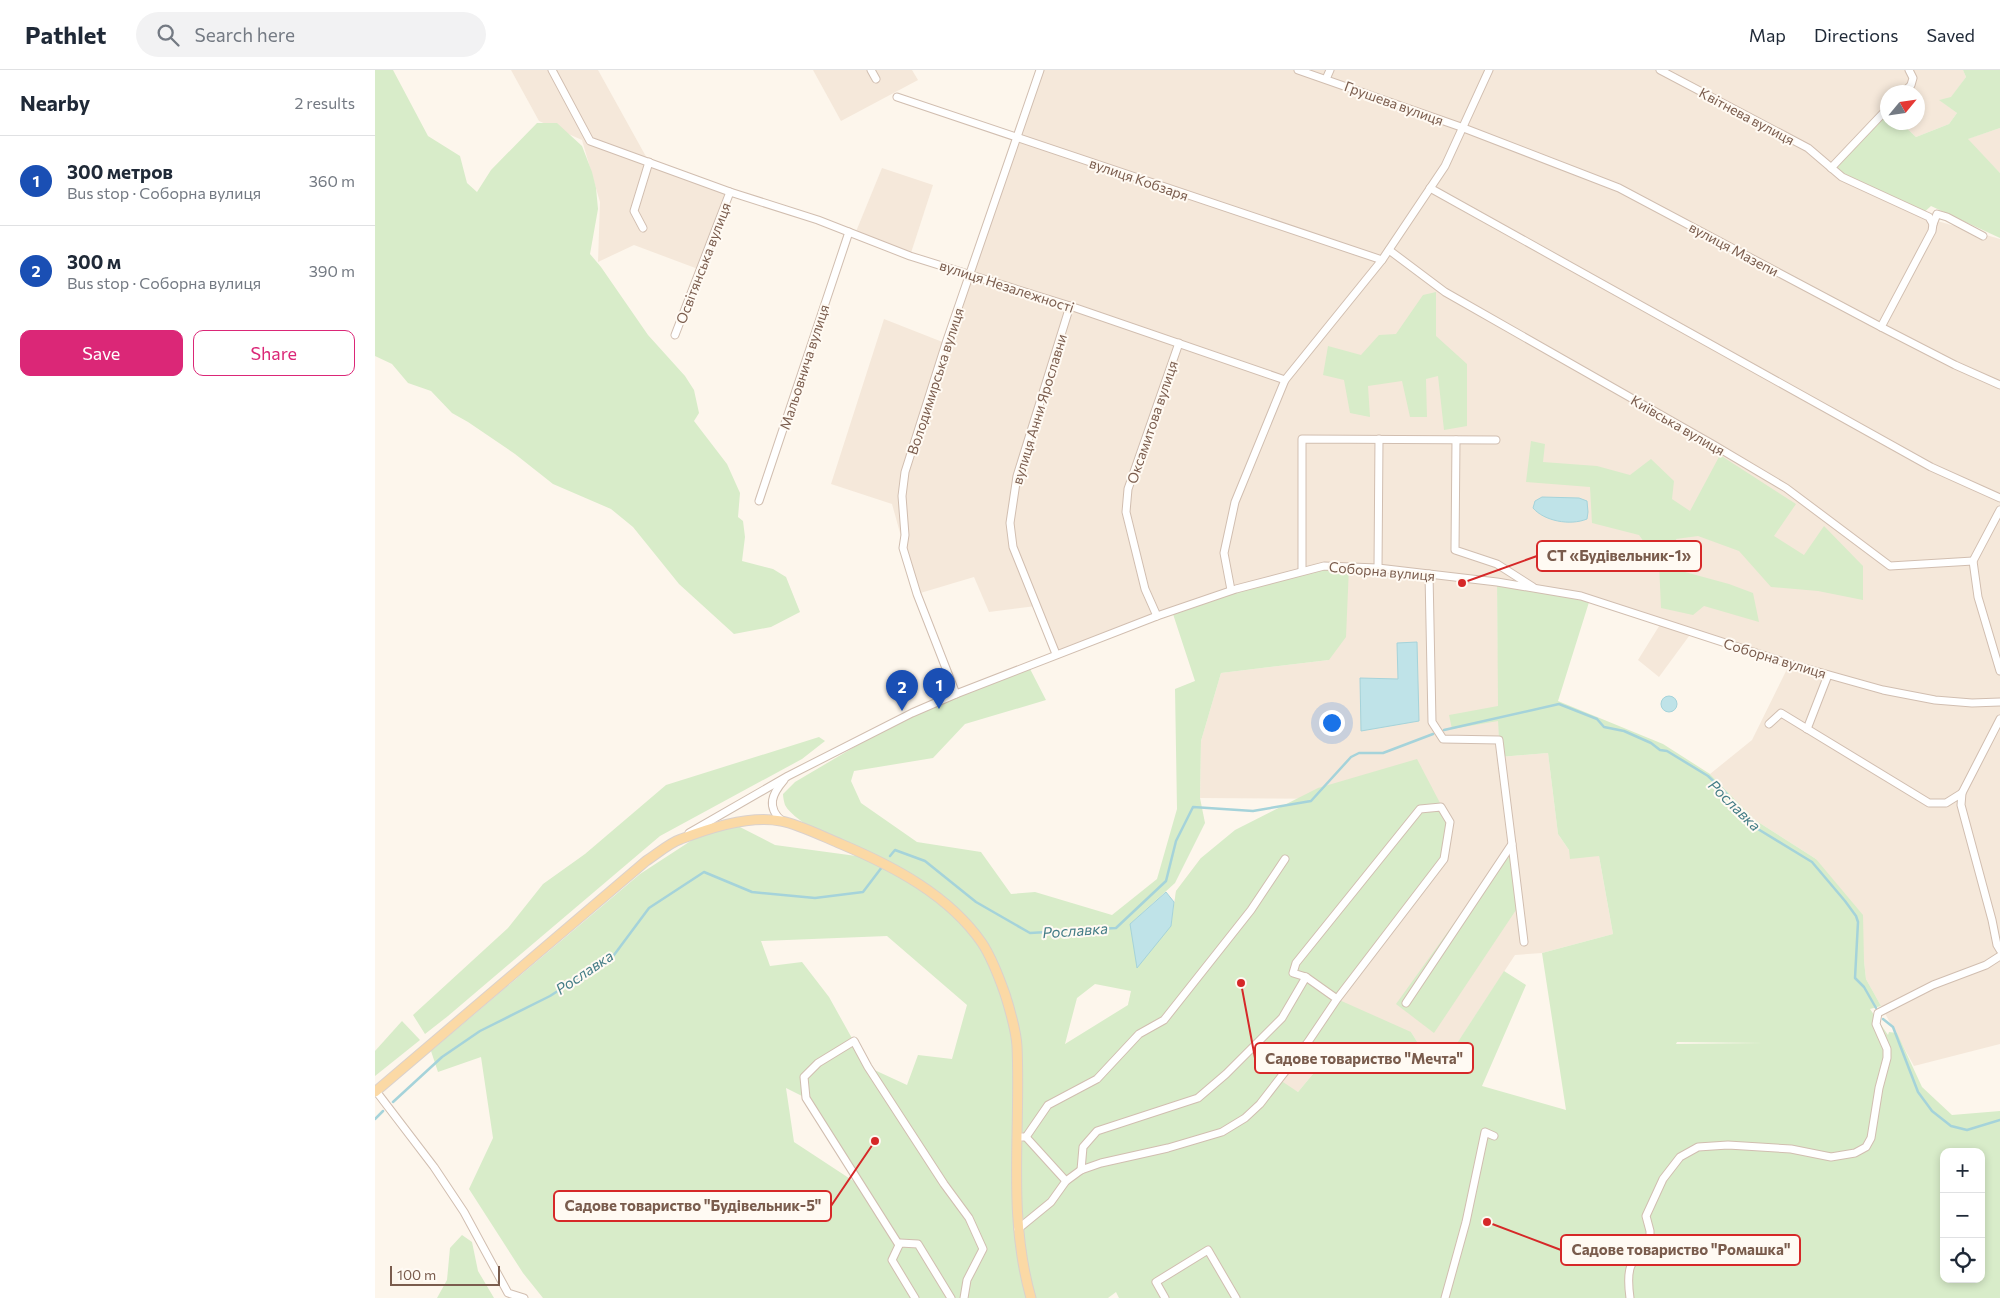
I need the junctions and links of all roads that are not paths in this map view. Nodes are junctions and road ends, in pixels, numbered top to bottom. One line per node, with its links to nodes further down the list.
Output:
1 (552, 70): 16 (street, вулиця Незалежності)
2 (871, 70): 9 (street)
3 (1040, 70): 15 (street, Володимирська вулиця)
4 (1298, 70): 10 (street, Грушева вулиця)
5 (1330, 70): 10 (street)
6 (1489, 70): 14 (street)
7 (1660, 70): 17 (street, Квітнева вулиця)
8 (1909, 70): 11 (street)
9 (876, 79)
10 (1325, 79): 14 (street, Грушева вулиця)
11 (1911, 85)
12 (897, 97): 15 (street, вулиця Кобзаря)
13 (1880, 116): 17 (street)
14 (1461, 127): 18 (street); 28 (street, вулиця Мазепи)
15 (1016, 137): 25 (street, вулиця Кобзаря); 26 (street, Володимирська вулиця)
16 (649, 162): 19 (street, вулиця Незалежності); 21 (street)
17 (1831, 168): 20 (street, Квітнева вулиця)
18 (1430, 188): 24 (street); 36 (street)
19 (730, 192): 22 (street, вулиця Незалежності); 29 (street, Освітянська вулиця)
20 (1933, 224): 23 (street); 28 (street)
21 (643, 228)
22 (849, 232): 26 (street, вулиця Незалежності); 37 (street, Мальовнича вулиця)
23 (1983, 236)
24 (1389, 250): 25 (street); 39 (street, Київська вулиця)
25 (1382, 260): 31 (street)
26 (970, 274): 27 (street, вулиця Незалежності); 49 (street, Володимирська вулиця)
27 (1070, 306): 30 (street, вулиця Незалежності); 46 (street, вулиця Анни Ярославни)
28 (1881, 327): 32 (street, вулиця Мазепи)
29 (675, 335)
30 (1179, 343): 31 (street, вулиця Незалежності); 45 (street, Оксамитова вулиця)
31 (1285, 380): 44 (street)
32 (2000, 385)
33 (1379, 439): 34 (street); 40 (street); 41 (street)
34 (1456, 440): 35 (street); 43 (street)
35 (1496, 440)
36 (2000, 498)
37 (759, 501)
38 (2000, 510): 39 (street)
39 (1973, 561): 47 (street)
40 (1378, 568): 41 (street, Соборна вулиця); 42 (street, Соборна вулиця)
41 (1302, 570): 44 (street, Соборна вулиця)
42 (1429, 574): 43 (street, Соборна вулиця); 58 (street)
43 (1535, 588): 48 (street, Соборна вулиця)
44 (1231, 590): 45 (street, Соборна вулиця)
45 (1157, 616): 46 (street, Соборна вулиця)
46 (1056, 654): 49 (street, Соборна вулиця)
47 (2000, 671)
48 (1828, 675): 50 (street, Соборна вулиця); 53 (street)
49 (956, 694): 54 (street, Соборна вулиця)
50 (2000, 702)
51 (2000, 719): 55 (street)
52 (1769, 724): 53 (street)
53 (1807, 729): 55 (street)
54 (787, 776): 56 (street); 57 (street, Соборна вулиця)
55 (1962, 793): 61 (street)
56 (781, 821): 57 (main road); 68 (main road)
57 (680, 839): 66 (main road)
58 (1512, 844): 60 (street); 65 (street)
59 (1285, 858): 68 (street)
60 (1524, 942)
61 (2000, 950)
62 (2000, 956): 81 (street)
63 (1306, 977): 64 (street); 64 (street); 69 (street)
64 (1337, 999): 69 (street)
65 (1406, 1003)
66 (376, 1092): 73 (street)
67 (1494, 1136): 80 (street)
68 (1021, 1137): 70 (street); 71 (main road)
69 (1081, 1170): 70 (street)
70 (1067, 1181): 71 (street)
71 (1018, 1229): 77 (main road)
72 (899, 1245): 74 (street); 75 (street); 76 (street)
73 (524, 1298)
74 (915, 1298)
75 (951, 1298)
76 (965, 1298)
77 (1031, 1298)
78 (1165, 1298): 79 (street)
79 (1236, 1298)
80 (1445, 1298)
81 (1630, 1298)

